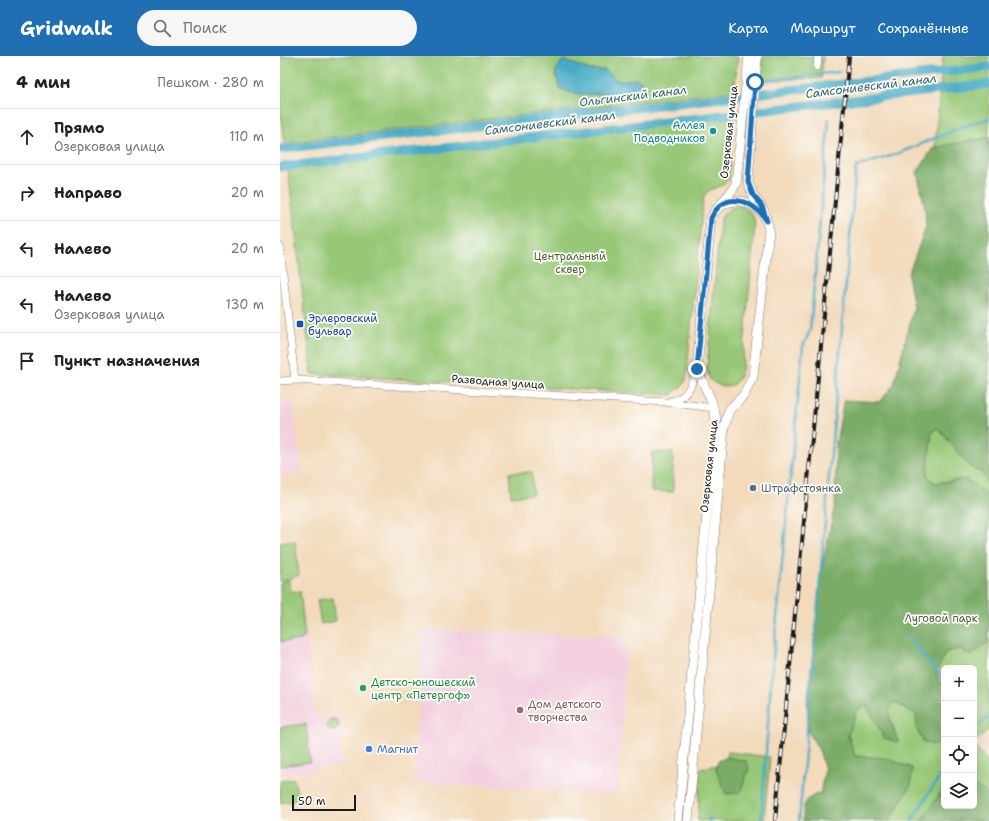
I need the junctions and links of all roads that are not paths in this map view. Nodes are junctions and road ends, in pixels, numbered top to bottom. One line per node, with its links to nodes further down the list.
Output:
1 (749, 56): 5 (street, Озерковая улица)
2 (757, 56): 5 (street, Озерковая улица)
3 (818, 56): 4 (street)
4 (816, 67)
5 (751, 83): 6 (street, Озерковая улица); 7 (street, Озерковая улица)
6 (715, 210): 7 (street); 9 (street, Озерковая улица)
7 (767, 221): 14 (street, Озерковая улица)
8 (280, 247): 10 (street)
9 (697, 369): 12 (street, Озерковая улица); 13 (street, Озерковая улица)
10 (295, 380): 11 (street, Разводная улица); 12 (street, Разводная улица)
11 (280, 381)
12 (665, 402): 13 (street, Разводная улица)
13 (714, 408): 14 (street); 15 (street, Озерковая улица)
14 (729, 410): 16 (street, Озерковая улица)
15 (678, 821)
16 (688, 821)

